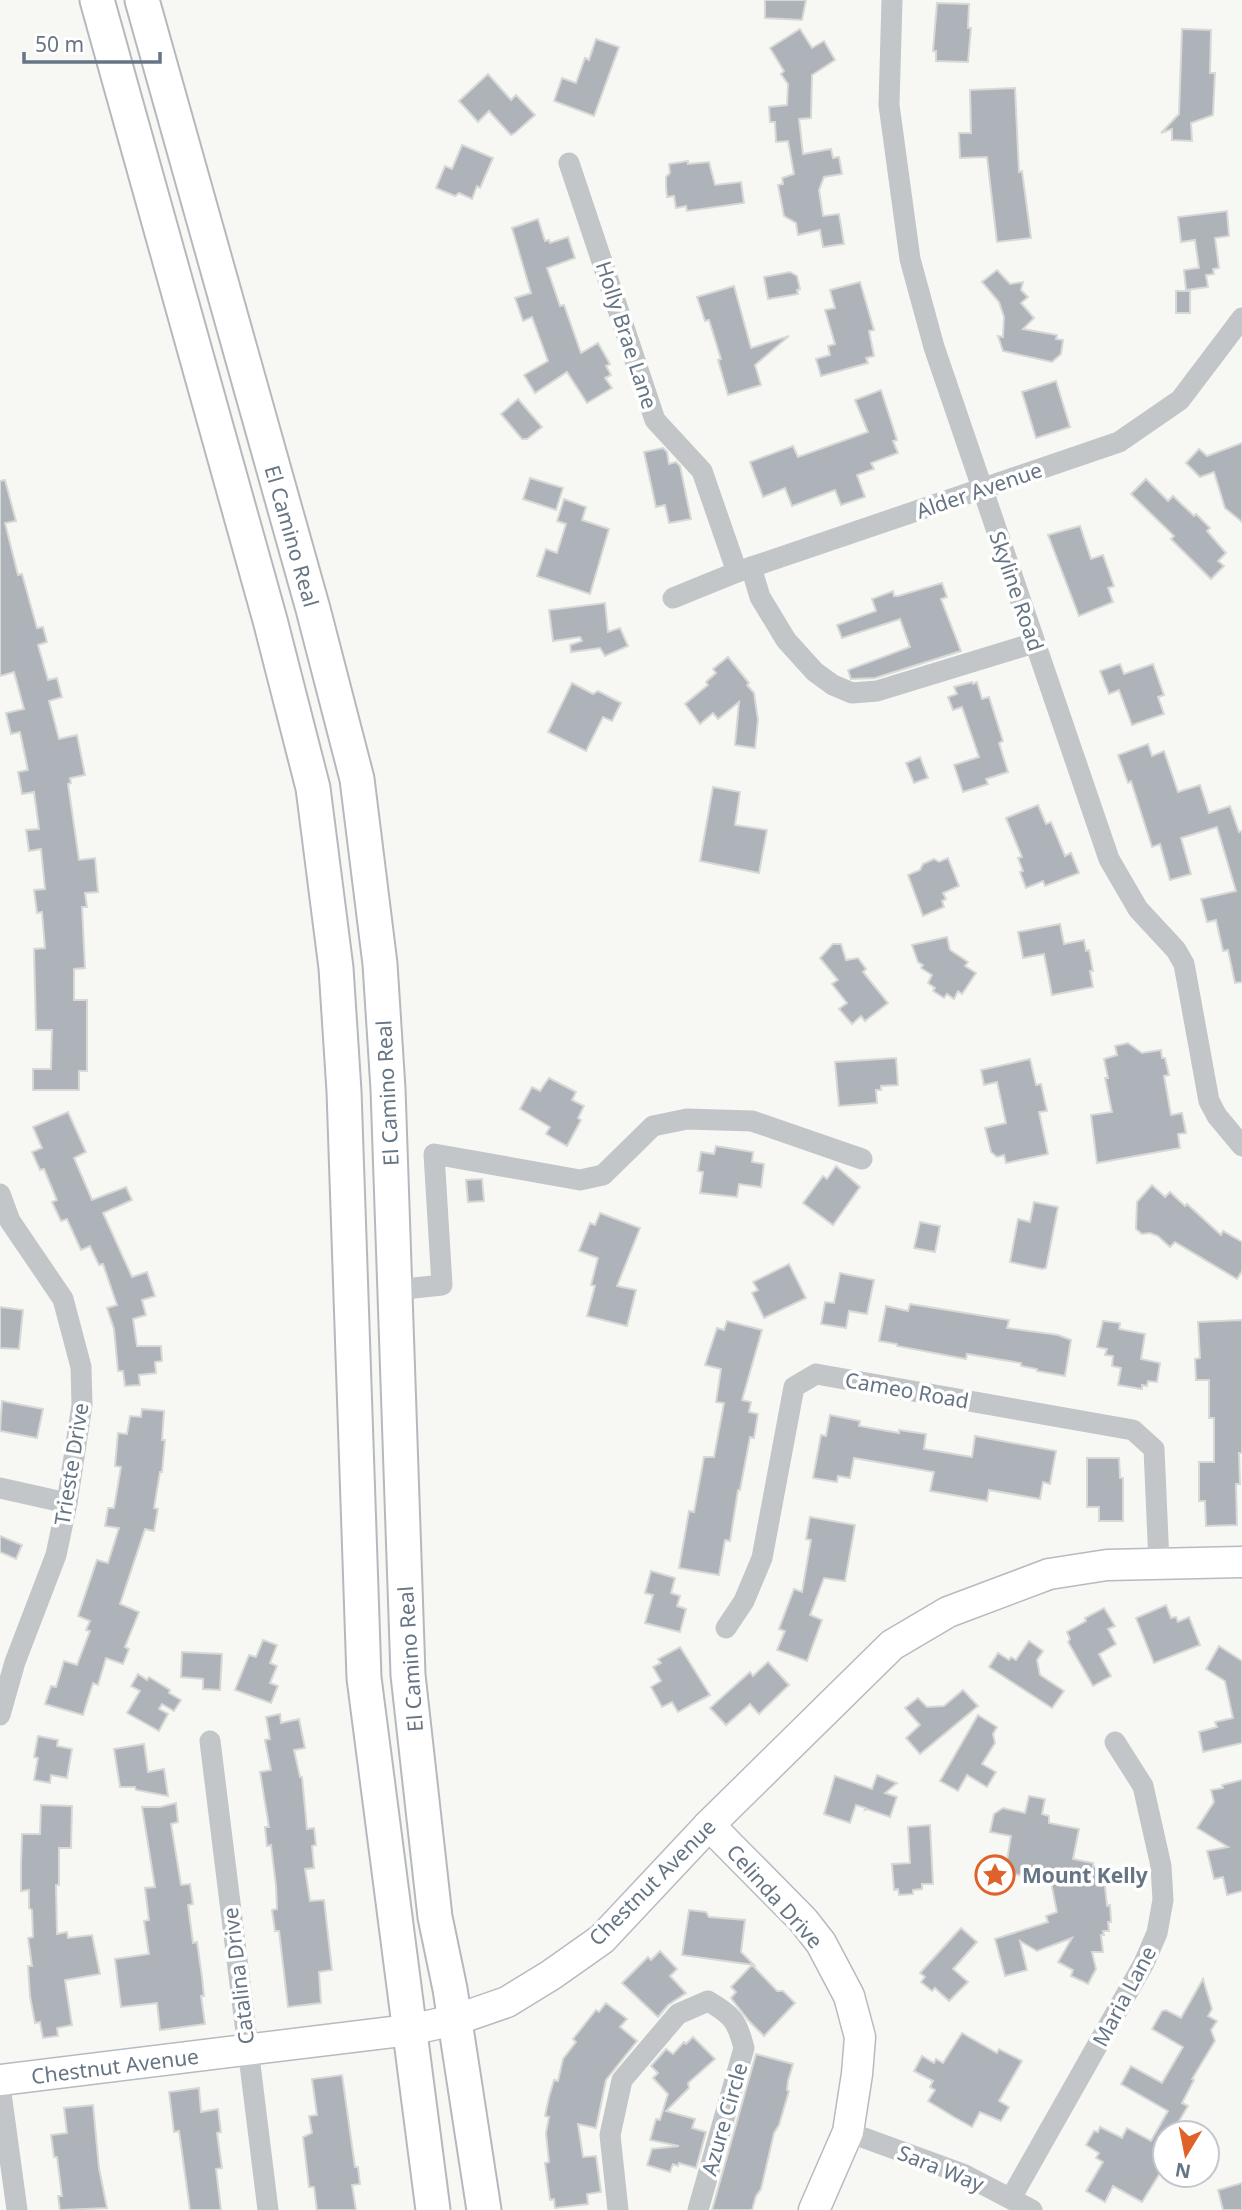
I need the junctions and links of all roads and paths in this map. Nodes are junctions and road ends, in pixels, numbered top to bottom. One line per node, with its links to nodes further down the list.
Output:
1 (96, 0): 25 (main road, El Camino Real)
2 (142, 0): 14 (main road, El Camino Real)
3 (892, 0): 6 (street, Skyline Road)
4 (569, 163): 7 (street, Holly Brae Lane)
5 (1242, 318): 6 (street, Alder Avenue)
6 (982, 489): 7 (street, Alder Avenue); 9 (street, Skyline Road)
7 (744, 569): 8 (street, Alder Avenue); 9 (street, Holly Brae Lane)
8 (673, 598)
9 (1034, 643): 10 (street, Skyline Road)
10 (1242, 1146)
11 (862, 1159): 14 (street)
12 (0, 1194): 13 (street, Trieste Drive)
13 (5, 1225): 16 (street, Trieste Drive)
14 (395, 1290): 24 (main road, El Camino Real)
15 (0, 1488): 16 (street)
16 (67, 1503): 20 (street, Trieste Drive)
17 (1242, 1562): 18 (main road, Chestnut Avenue)
18 (1159, 1563): 19 (street, Cameo Road); 23 (main road, Chestnut Avenue)
19 (726, 1628)
20 (0, 1715)
21 (210, 1741): 26 (street, Catalina Drive)
22 (1115, 1742): 30 (street, Maria Lane)
23 (709, 1825): 24 (main road, Chestnut Avenue); 29 (main road, Celinda Drive)
24 (455, 2020): 25 (main road, Chestnut Avenue); 34 (main road, El Camino Real)
25 (409, 2029): 26 (main road, Chestnut Avenue); 33 (main road, El Camino Real)
26 (246, 2050): 27 (main road, Chestnut Avenue); 32 (street, Catalina Drive)
27 (0, 2080)
28 (0, 2086): 31 (street)
29 (848, 2132): 30 (street, Sara Way); 37 (main road, Celinda Drive)
30 (1011, 2198): 38 (street, Sara Way)
31 (17, 2210)
32 (268, 2210)
33 (433, 2210)
34 (484, 2210)
35 (618, 2210): 36 (street, Azure Circle)
36 (698, 2210)
37 (814, 2210)
38 (1032, 2210)

